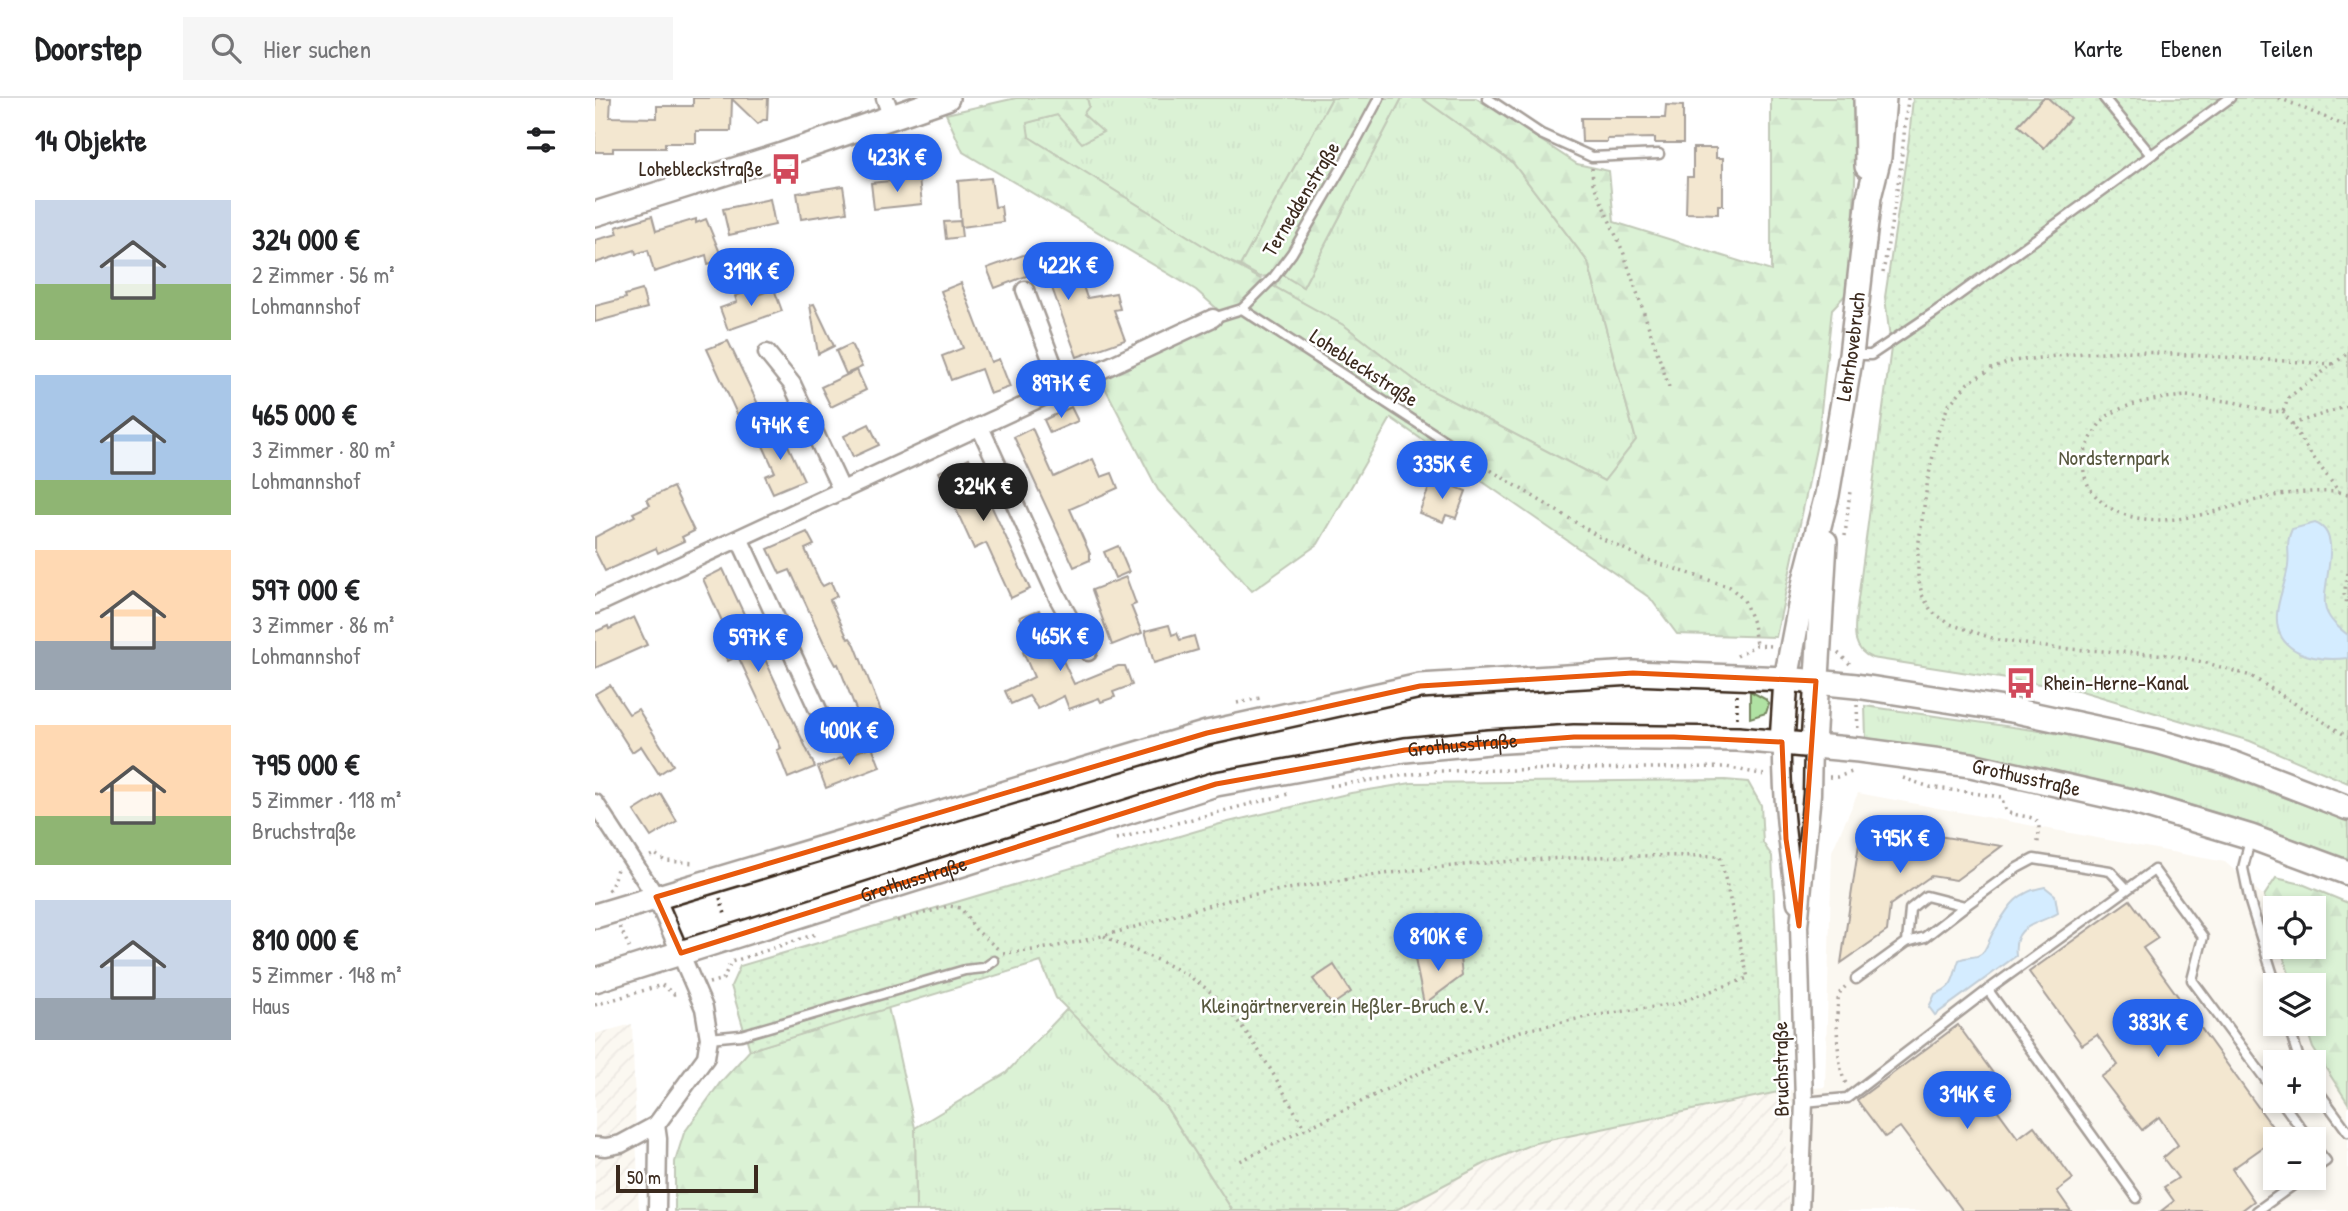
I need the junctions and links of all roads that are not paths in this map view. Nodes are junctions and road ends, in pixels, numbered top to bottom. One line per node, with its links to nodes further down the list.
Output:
1 (947, 98): 8 (main road)
2 (1379, 98): 14 (lane, Terneddenstraße)
3 (1487, 98): 9 (lane)
4 (1866, 98): 11 (main road, Lehrhovebruch)
5 (1884, 98): 11 (main road, Lehrhovebruch)
6 (2104, 98): 10 (lane)
7 (2230, 98): 10 (lane)
8 (889, 108): 12 (main road)
9 (1659, 154)
10 (2151, 155): 17 (lane)
11 (1869, 197): 17 (main road, Lehrhovebruch)
12 (595, 214)
13 (1025, 290): 18 (street)
14 (1242, 309): 15 (lane); 20 (lane, Lohebleckstraße)
15 (1213, 318): 18 (street)
16 (767, 353): 21 (street)
17 (1851, 355): 22 (main road, Lehrhovebruch)
18 (1062, 388): 19 (street)
19 (980, 427): 21 (street); 25 (street)
20 (1468, 456)
21 (842, 491): 23 (street)
22 (1827, 495): 26 (main road, Lehrhovebruch); 27 (main road, Lehrhovebruch)
23 (740, 540): 24 (street); 28 (street)
24 (595, 605)
25 (1088, 652)
26 (1786, 679): 27 (main road); 29 (main road, Lehrhovebruch); 36 (main road)
27 (1816, 681): 30 (main road, Lehrhovebruch); 32 (main road)
28 (825, 725)
29 (1782, 742): 30 (main road, Grothusstraße); 39 (street, Bruchstraße); 41 (main road, Grothusstraße)
30 (1813, 745): 33 (main road, Grothusstraße); 39 (street, Bruchstraße)
31 (595, 803): 36 (street)
32 (2348, 808)
33 (2251, 837): 34 (main road, Grothusstraße); 43 (lane)
34 (2348, 873)
35 (2127, 889): 37 (lane); 46 (lane); 48 (lane)
36 (656, 897): 38 (main road); 41 (street)
37 (1965, 906): 40 (lane); 40 (lane)
38 (606, 919)
39 (1799, 926): 49 (street, Bruchstraße)
40 (1907, 942): 44 (lane)
41 (681, 953): 45 (main road, Grothusstraße); 47 (street)
42 (994, 961): 47 (lane)
43 (2272, 973)
44 (1856, 979)
45 (595, 980)
46 (1988, 990): 49 (lane); 55 (lane)
47 (709, 1038): 51 (street)
48 (2263, 1077)
49 (1804, 1102): 57 (street, Bruchstraße)
50 (2326, 1102): 52 (lane)
51 (656, 1125): 53 (street); 56 (street)
52 (2348, 1132)
53 (595, 1146)
54 (2286, 1190): 58 (lane)
55 (2137, 1198)
56 (657, 1211)
57 (1800, 1211)
58 (2257, 1211)

